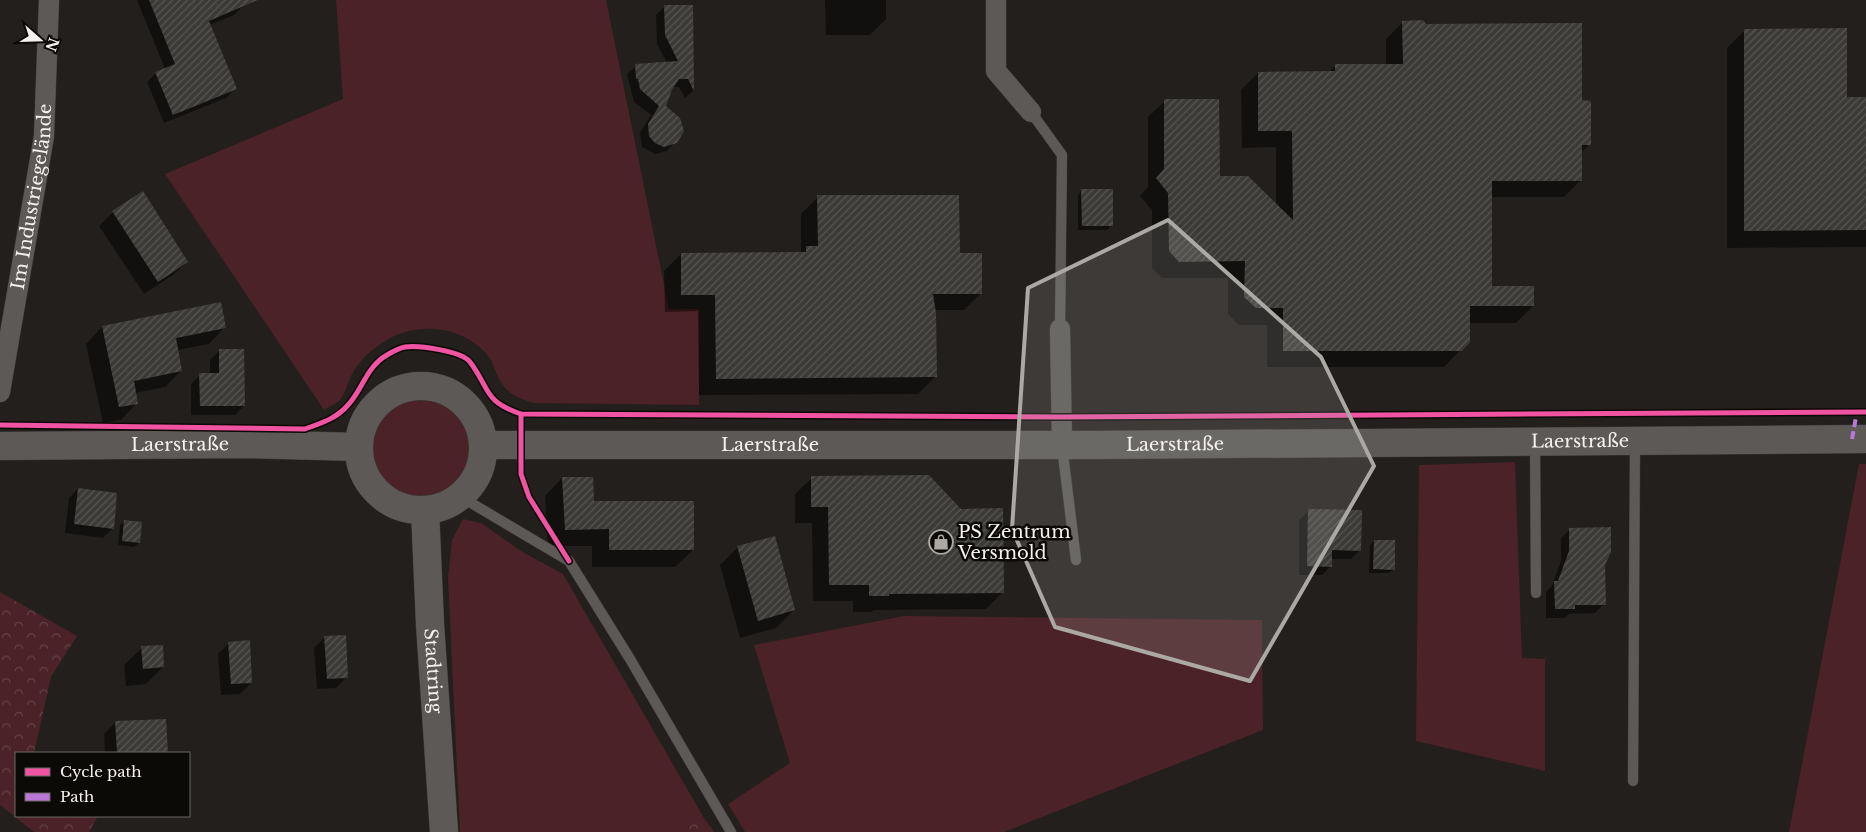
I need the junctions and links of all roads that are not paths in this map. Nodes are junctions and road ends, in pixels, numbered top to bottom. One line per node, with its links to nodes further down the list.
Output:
1 (49, 0): 5 (street, Im Industriegelände)
2 (996, 0): 3 (street)
3 (1032, 112): 4 (lane)
4 (1060, 329): 10 (street)
5 (5, 334): 6 (street, Im Industriegelände)
6 (0, 392)
7 (1866, 439): 9 (main road, Laerstraße)
8 (1535, 441): 9 (main road, Laerstraße); 10 (main road, Laerstraße); 17 (lane)
9 (1636, 441): 18 (lane)
10 (1062, 444): 11 (main road, Laerstraße); 16 (lane)
11 (484, 445): 13 (main road); 14 (main road)
12 (0, 446): 13 (main road, Laerstraße)
13 (359, 447): 15 (main road)
14 (461, 497): 15 (main road); 20 (lane)
15 (425, 510): 19 (main road, Stadtring)
16 (1076, 560)
17 (1536, 593)
18 (1633, 781)
19 (444, 832)
20 (731, 832)

